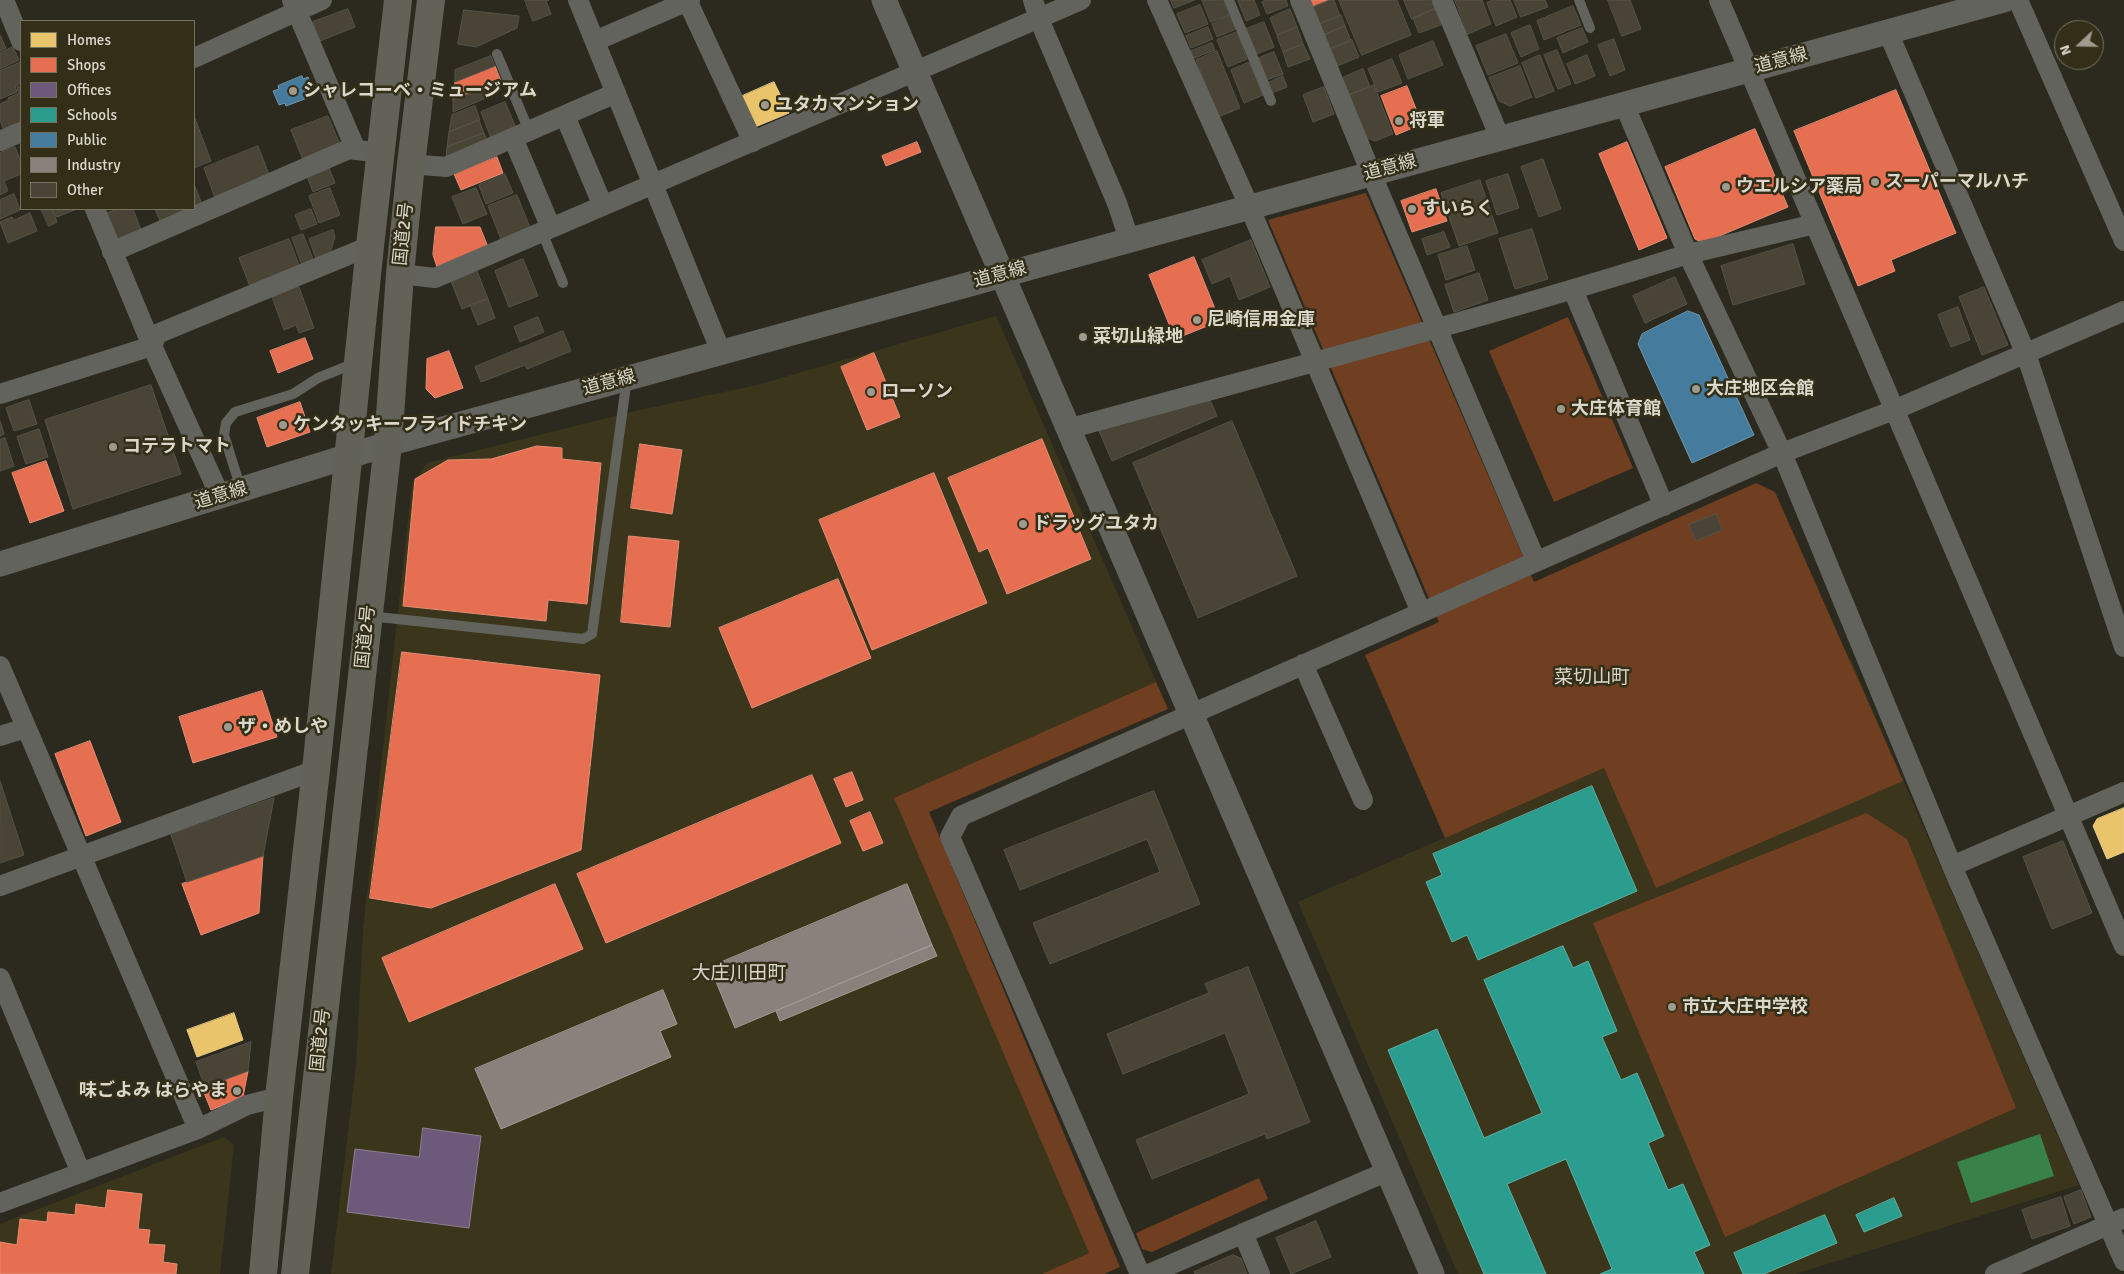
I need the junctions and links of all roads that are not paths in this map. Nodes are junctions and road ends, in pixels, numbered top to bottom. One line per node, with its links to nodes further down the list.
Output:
1 (4, 0): 19 (street)
2 (322, 0): 17 (street)
3 (398, 0): 37 (highway, 国道2号)
4 (431, 0): 38 (highway, 国道2号)
5 (578, 0): 23 (street)
6 (688, 0): 23 (street); 36 (street)
7 (884, 0): 27 (street)
8 (1081, 0): 18 (street)
9 (1157, 0): 42 (street)
10 (1229, 0): 29 (lane)
11 (1300, 0): 39 (street)
12 (1442, 0): 34 (street)
13 (1578, 0): 20 (lane)
14 (1719, 0): 26 (street)
15 (2004, 0): 21 (street, 道意線)
16 (2018, 0): 47 (street)
17 (294, 5): 25 (street); 37 (street)
18 (1036, 9): 27 (street); 46 (street)
19 (6, 24): 22 (street)
20 (1590, 28)
21 (1888, 32): 26 (street, 道意線); 59 (street)
22 (20, 40)
23 (595, 41): 28 (street)
24 (497, 54): 33 (lane)
25 (195, 58)
26 (1750, 70): 30 (street, 道意線); 44 (street)
27 (915, 71): 36 (street); 52 (street)
28 (616, 94): 31 (street); 40 (street)
29 (1271, 101)
30 (1624, 104): 34 (street, 道意線); 50 (street)
31 (565, 116): 33 (street); 41 (street)
32 (20, 132): 35 (street)
33 (521, 134): 38 (street); 45 (street)
34 (1500, 138): 39 (street, 道意線)
35 (0, 141)
36 (753, 142): 40 (street)
37 (368, 152): 48 (highway, 国道2号); 49 (street)
38 (411, 164): 51 (highway, 国道2号)
39 (1371, 173): 42 (street, 道意線); 56 (street)
40 (654, 184): 41 (street); 58 (street)
41 (603, 206): 45 (street)
42 (1249, 206): 46 (street, 道意線); 61 (street)
43 (94, 210): 49 (street)
44 (1815, 224): 50 (street); 64 (street)
45 (547, 230): 51 (street); 53 (lane)
46 (1129, 239): 52 (street, 道意線)
47 (2124, 241)
48 (370, 246): 57 (street); 60 (highway, 国道2号)
49 (112, 252): 57 (street)
50 (1688, 254): 54 (street); 67 (street)
51 (400, 274): 66 (highway, 国道2号)
52 (1001, 275): 58 (street, 道意線); 65 (street)
53 (563, 283)
54 (1573, 290): 56 (street); 70 (street)
55 (2124, 310): 59 (street)
56 (1438, 329): 61 (street); 71 (street)
57 (152, 346): 63 (street); 69 (street)
58 (721, 352): 62 (street, 道意線)
59 (2026, 354): 64 (street); 75 (street)
60 (359, 362): 68 (highway, 国道2号); 69 (lane)
61 (1314, 362): 65 (street); 73 (street)
62 (627, 378): 66 (street, 道意線); 74 (lane)
63 (0, 394)
64 (1894, 410): 67 (street); 84 (street)
65 (1068, 429): 78 (street)
66 (388, 444): 68 (street, 道意線); 74 (highway, 国道2号)
67 (1782, 454): 70 (street); 86 (street)
68 (349, 456): 69 (street, 道意線); 81 (highway, 国道2号)
69 (230, 493): 72 (street, 道意線)
70 (1664, 506): 71 (street)
71 (1536, 561): 73 (street)
72 (0, 564)
73 (1421, 612): 76 (street)
74 (368, 616): 99 (highway, 国道2号)
75 (2124, 647)
76 (1303, 664): 78 (street); 83 (street)
77 (0, 666): 79 (street)
78 (1190, 714): 92 (street); 100 (street)
79 (26, 728): 80 (street); 85 (street)
80 (0, 736)
81 (316, 770): 85 (street); 90 (highway, 国道2号)
82 (2124, 792): 84 (street)
83 (1363, 800)
84 (2068, 816): 86 (street); 88 (street)
85 (82, 857): 87 (street); 91 (street)
86 (1952, 866): 95 (street)
87 (0, 886)
88 (2124, 946)
89 (0, 978): 93 (street)
90 (279, 1097): 91 (street); 98 (highway, 国道2号)
91 (198, 1128): 93 (street)
92 (1388, 1171): 96 (street); 103 (street)
93 (80, 1173): 94 (street)
94 (0, 1203)
95 (2116, 1221): 97 (street); 104 (street)
96 (1243, 1233): 101 (street); 102 (street)
97 (2124, 1261)
98 (264, 1274)
99 (295, 1274)
100 (1140, 1274)
101 (1149, 1274)
102 (1260, 1274)
103 (1432, 1274)
104 (1995, 1274)

